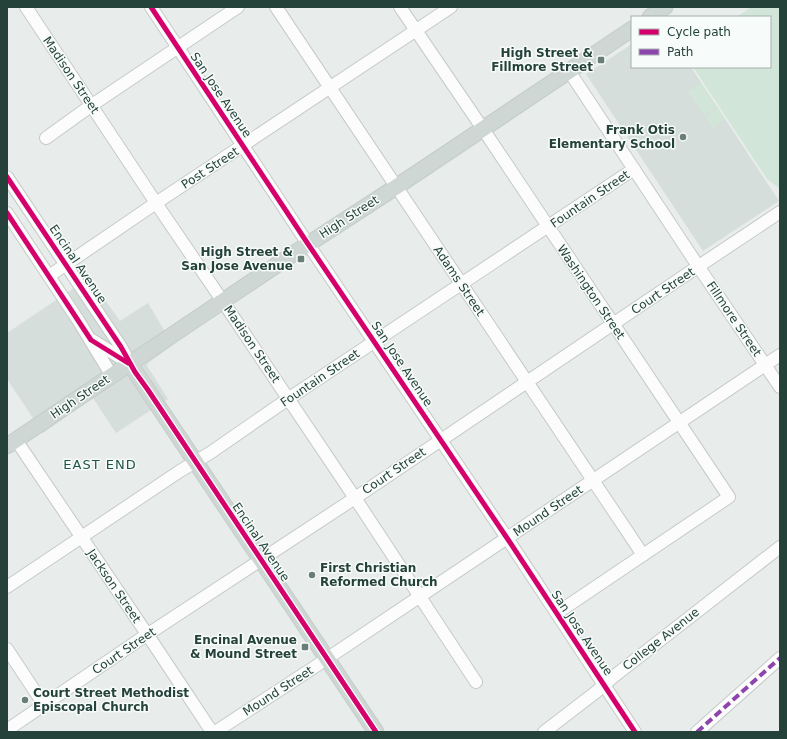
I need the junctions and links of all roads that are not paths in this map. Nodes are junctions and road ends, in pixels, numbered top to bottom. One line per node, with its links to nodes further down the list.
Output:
1 (26, 7): 12 (street, Madison Street)
2 (150, 7): 9 (street, San Jose Avenue)
3 (238, 7): 9 (street)
4 (276, 7): 11 (street, Adams Street)
5 (400, 7): 8 (street, Washington Street)
6 (451, 7): 8 (street, Post Street)
7 (631, 30): 10 (main road, High Street)
8 (415, 31): 11 (street, Post Street); 13 (street, Washington Street)
9 (178, 47): 12 (street); 15 (street, San Jose Avenue)
10 (569, 71): 13 (main road, High Street); 16 (street, Fillmore Street)
11 (330, 87): 15 (street, Post Street); 18 (street, Adams Street)
12 (92, 105): 14 (street); 19 (street, Madison Street)
13 (483, 129): 18 (main road, High Street); 22 (street, Washington Street)
14 (46, 138)
15 (243, 146): 19 (street, Post Street); 23 (street, San Jose Avenue)
16 (634, 170): 22 (street, Fountain Street); 25 (street, Fillmore Street)
17 (7, 177): 24 (street, Encinal Avenue)
18 (396, 187): 23 (main road, High Street); 27 (street, Adams Street)
19 (156, 203): 24 (street, Post Street); 28 (street, Madison Street)
20 (780, 212): 25 (street, Court Street)
21 (7, 213): 26 (street, Encinal Avenue)
22 (548, 227): 27 (street, Fountain Street); 29 (street, Washington Street)
23 (308, 244): 28 (main road, High Street); 31 (street, San Jose Avenue)
24 (66, 264): 26 (street, Post Street); 33 (street, Encinal Avenue)
25 (698, 266): 29 (street, Court Street); 34 (street, Fillmore Street)
26 (49, 276): 30 (street, Encinal Avenue)
27 (462, 284): 31 (street, Fountain Street); 36 (street, Adams Street)
28 (223, 302): 33 (main road, High Street); 38 (street, Madison Street)
29 (613, 324): 36 (street, Court Street); 39 (street, Washington Street)
30 (91, 340): 33 (street, Encinal Avenue); 35 (street, Encinal Avenue)
31 (375, 342): 38 (street, Fountain Street); 40 (street, San Jose Avenue)
32 (780, 356): 34 (street, Mound Street)
33 (130, 364): 35 (main road, High Street); 42 (main road, Encinal Avenue)
34 (766, 365): 37 (street, Fillmore Street); 39 (street, Mound Street)
35 (112, 376): 41 (main road, High Street)
36 (527, 382): 40 (street, Court Street); 43 (street, Adams Street)
37 (780, 387)
38 (288, 399): 42 (street, Fountain Street); 44 (street, Madison Street)
39 (679, 423): 43 (street, Mound Street); 48 (street, Washington Street)
40 (441, 440): 44 (street, Court Street); 46 (street, San Jose Avenue)
41 (11, 443): 45 (street, Jackson Street)
42 (195, 462): 45 (street, Fountain Street); 49 (main road, Encinal Avenue)
43 (593, 480): 46 (street, Mound Street); 48 (street, Adams Street)
44 (354, 498): 49 (street, Court Street); 51 (street, Madison Street)
45 (81, 537): 50 (street, Fountain Street); 53 (street, Jackson Street)
46 (507, 538): 51 (street, Mound Street); 52 (street, San Jose Avenue)
47 (780, 547): 58 (street, College Avenue)
48 (642, 555): 52 (street)
49 (261, 560): 53 (street, Court Street); 56 (main road, Encinal Avenue)
50 (7, 587)
51 (420, 596): 56 (street, Mound Street); 57 (street, Madison Street)
52 (557, 613): 58 (street, San Jose Avenue)
53 (148, 635): 59 (street, Court Street); 61 (street, Jackson Street)
54 (7, 650): 59 (street)
55 (780, 658): 66 (street)
56 (327, 659): 62 (street, Mound Street); 63 (main road, Encinal Avenue)
57 (476, 682)
58 (604, 684): 64 (street, College Avenue); 65 (street, San Jose Avenue)
59 (44, 705): 60 (street, Court Street)
60 (7, 730)
61 (212, 732)
62 (215, 732)
63 (376, 732)
64 (544, 732)
65 (635, 732)
66 (698, 732)

